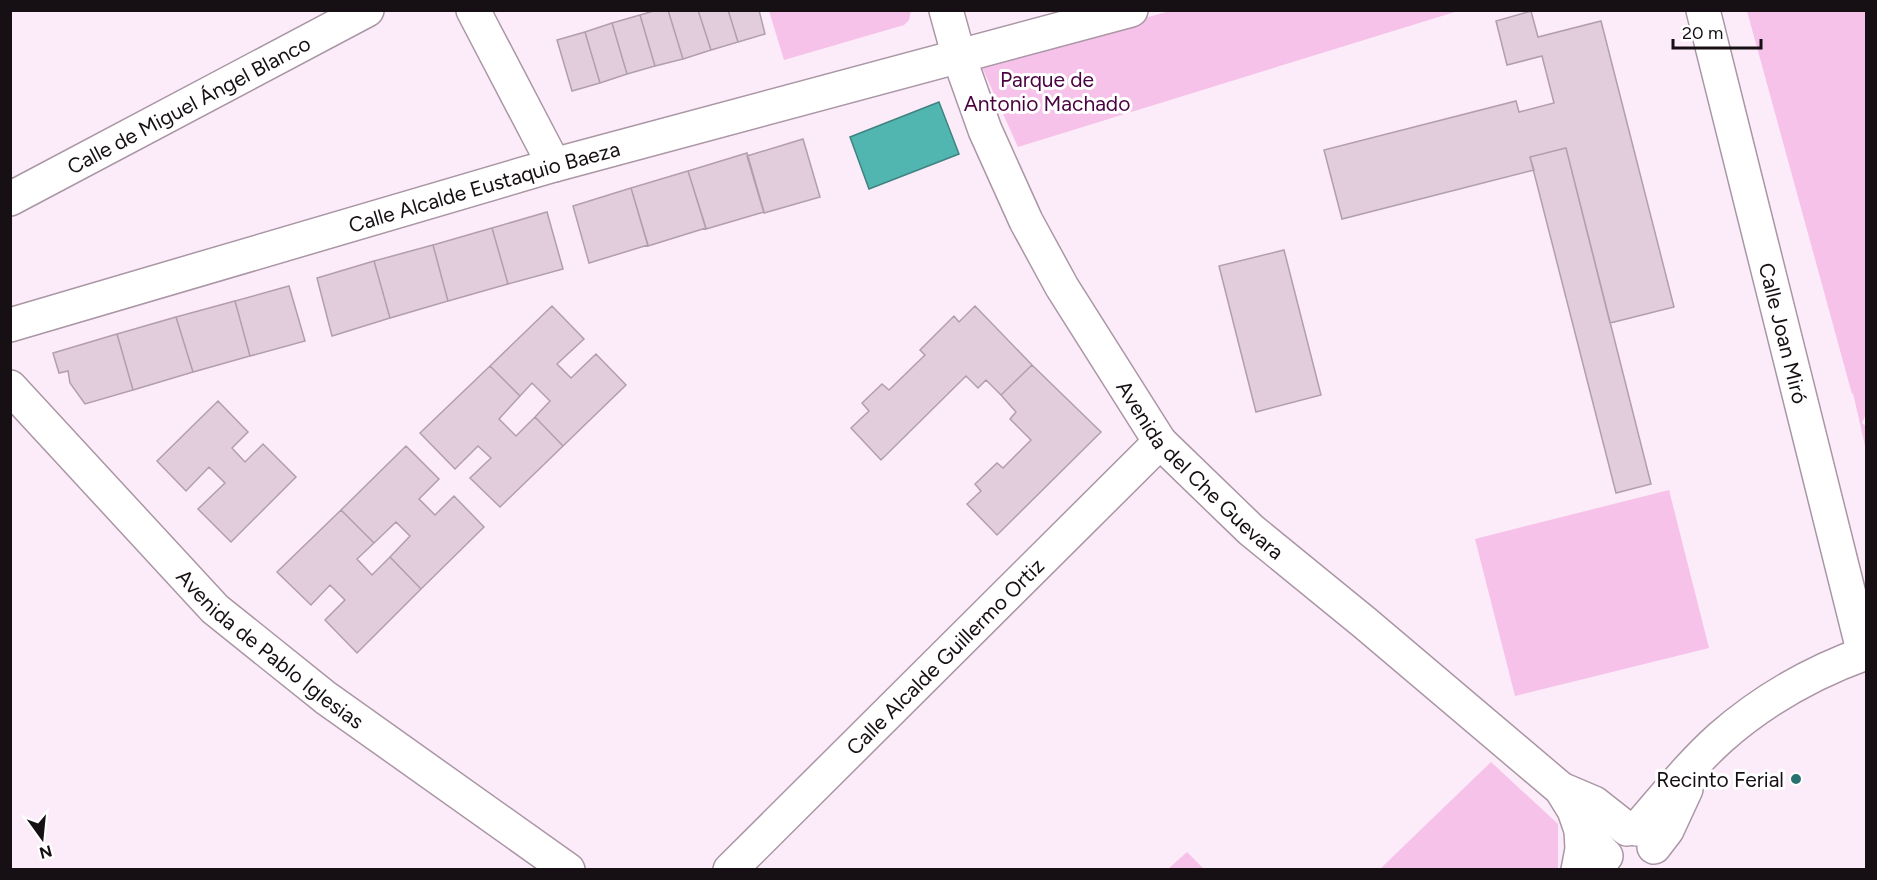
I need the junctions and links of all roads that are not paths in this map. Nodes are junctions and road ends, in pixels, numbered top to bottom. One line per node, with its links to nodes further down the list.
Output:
1 (367, 10): 8 (street, Calle de Miguel Ángel Blanco)
2 (472, 10): 7 (street)
3 (946, 10): 6 (street, Avenida del Che Guevara)
4 (1131, 10): 6 (street, Calle Alcalde Eustaquio Baeza)
5 (1703, 10): 12 (street, Calle Joan Miró)
6 (959, 57): 7 (street, Calle Alcalde Eustaquio Baeza); 11 (street, Avenida del Che Guevara)
7 (554, 165): 9 (street, Calle Alcalde Eustaquio Baeza)
8 (10, 199)
9 (10, 325)
10 (10, 387): 15 (street, Avenida de Pablo Iglesias)
11 (1160, 442): 13 (street, Avenida del Che Guevara); 16 (street, Calle Alcalde Guillermo Ortiz)
12 (1865, 654): 13 (street)
13 (1642, 840): 14 (street); 14 (street)
14 (1600, 864)
15 (568, 870)
16 (730, 870)

